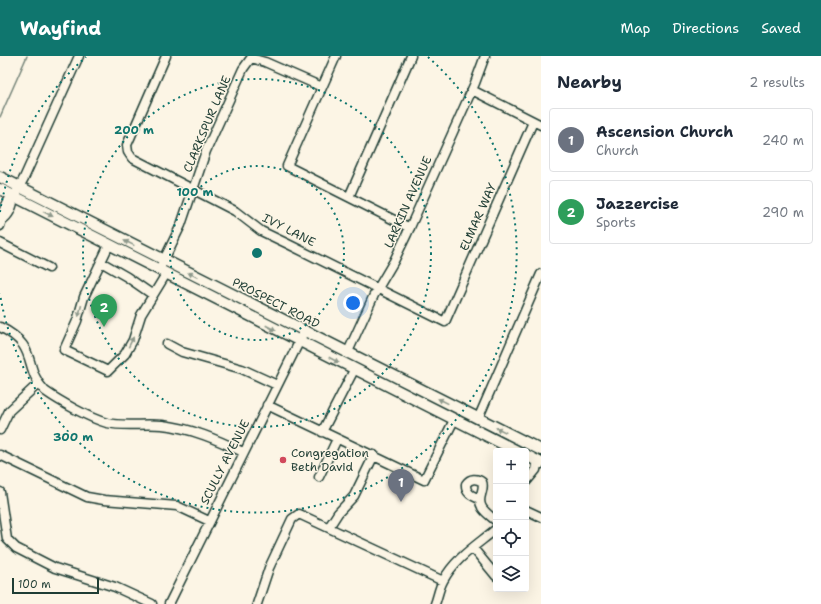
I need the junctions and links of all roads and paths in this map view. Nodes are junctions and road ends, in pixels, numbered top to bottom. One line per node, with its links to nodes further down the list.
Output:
1 (79, 56): 11 (street)
2 (166, 56): 13 (street, IVY LANE)
3 (336, 56): 6 (street)
4 (411, 56): 15 (street)
5 (485, 56): 7 (street, LARKIN AVENUE)
6 (322, 87): 13 (street, CLARKSPUR LANE); 15 (street)
7 (472, 90): 8 (street); 17 (street, LARKIN AVENUE)
8 (533, 122): 9 (street); 27 (street, ELMAR WAY)
9 (541, 125)
10 (0, 177): 11 (main road, PROSPECT ROAD)
11 (19, 187): 14 (street); 20 (main road, PROSPECT ROAD, one-way to 11)
12 (0, 189): 14 (main road, PROSPECT ROAD)
13 (194, 190): 20 (street, CLARKSPUR LANE); 25 (street, IVY LANE)
14 (14, 196): 16 (street); 19 (main road, PROSPECT ROAD, one-way to 19)
15 (349, 197): 17 (street)
16 (1, 223)
17 (410, 228): 25 (street, LARKIN AVENUE)
18 (0, 243): 22 (street)
19 (109, 245): 21 (street); 23 (main road, PROSPECT ROAD)
20 (164, 260): 23 (street, CLARKSPUR LANE); 29 (main road, PROSPECT ROAD, one-way to 20)
21 (101, 262): 26 (street); 26 (street, CLARKSPUR LANE, one-way to 26)
22 (49, 268)
23 (162, 272): 26 (street, CLARKSPUR LANE); 30 (main road, PROSPECT ROAD, one-way to 30)
24 (541, 274): 37 (street)
25 (377, 289): 27 (street, IVY LANE); 32 (street, LARKIN AVENUE)
26 (153, 295)
27 (445, 322)
28 (0, 328): 34 (street)
29 (304, 332): 30 (street, SCULLY AVENUE); 32 (main road, PROSPECT ROAD)
30 (299, 342): 33 (main road, PROSPECT ROAD, one-way to 33); 35 (street, SCULLY AVENUE)
31 (167, 344): 35 (street)
32 (347, 354): 37 (main road, PROSPECT ROAD, one-way to 32)
33 (354, 370): 38 (main road, PROSPECT ROAD); 40 (street)
34 (38, 384): 39 (street); 44 (street)
35 (277, 385): 36 (street, SCULLY AVENUE)
36 (267, 405): 40 (street); 44 (street, SCULLY AVENUE)
37 (478, 419): 43 (main road, PROSPECT ROAD, one-way to 37)
38 (454, 420): 42 (main road, PROSPECT ROAD); 46 (street)
39 (0, 430)
40 (322, 432): 41 (street)
41 (337, 439): 46 (street); 49 (street)
42 (511, 448)
43 (541, 450)
44 (243, 452): 56 (street, SCULLY AVENUE)
45 (0, 455): 56 (street)
46 (374, 455): 57 (street)
47 (529, 457): 48 (main road)
48 (540, 460): 50 (street)
49 (319, 477)
50 (529, 478)
51 (0, 492): 62 (street)
52 (480, 499): 55 (street)
53 (529, 511): 54 (street)
54 (541, 517)
55 (495, 520)
56 (209, 521): 63 (street, SCULLY AVENUE)
57 (329, 527): 61 (street); 64 (street)
58 (493, 531): 59 (street)
59 (473, 548): 60 (street); 61 (street)
60 (493, 572)
61 (443, 581): 65 (street)
62 (152, 604)
63 (169, 604)
64 (257, 604)
65 (435, 604)

